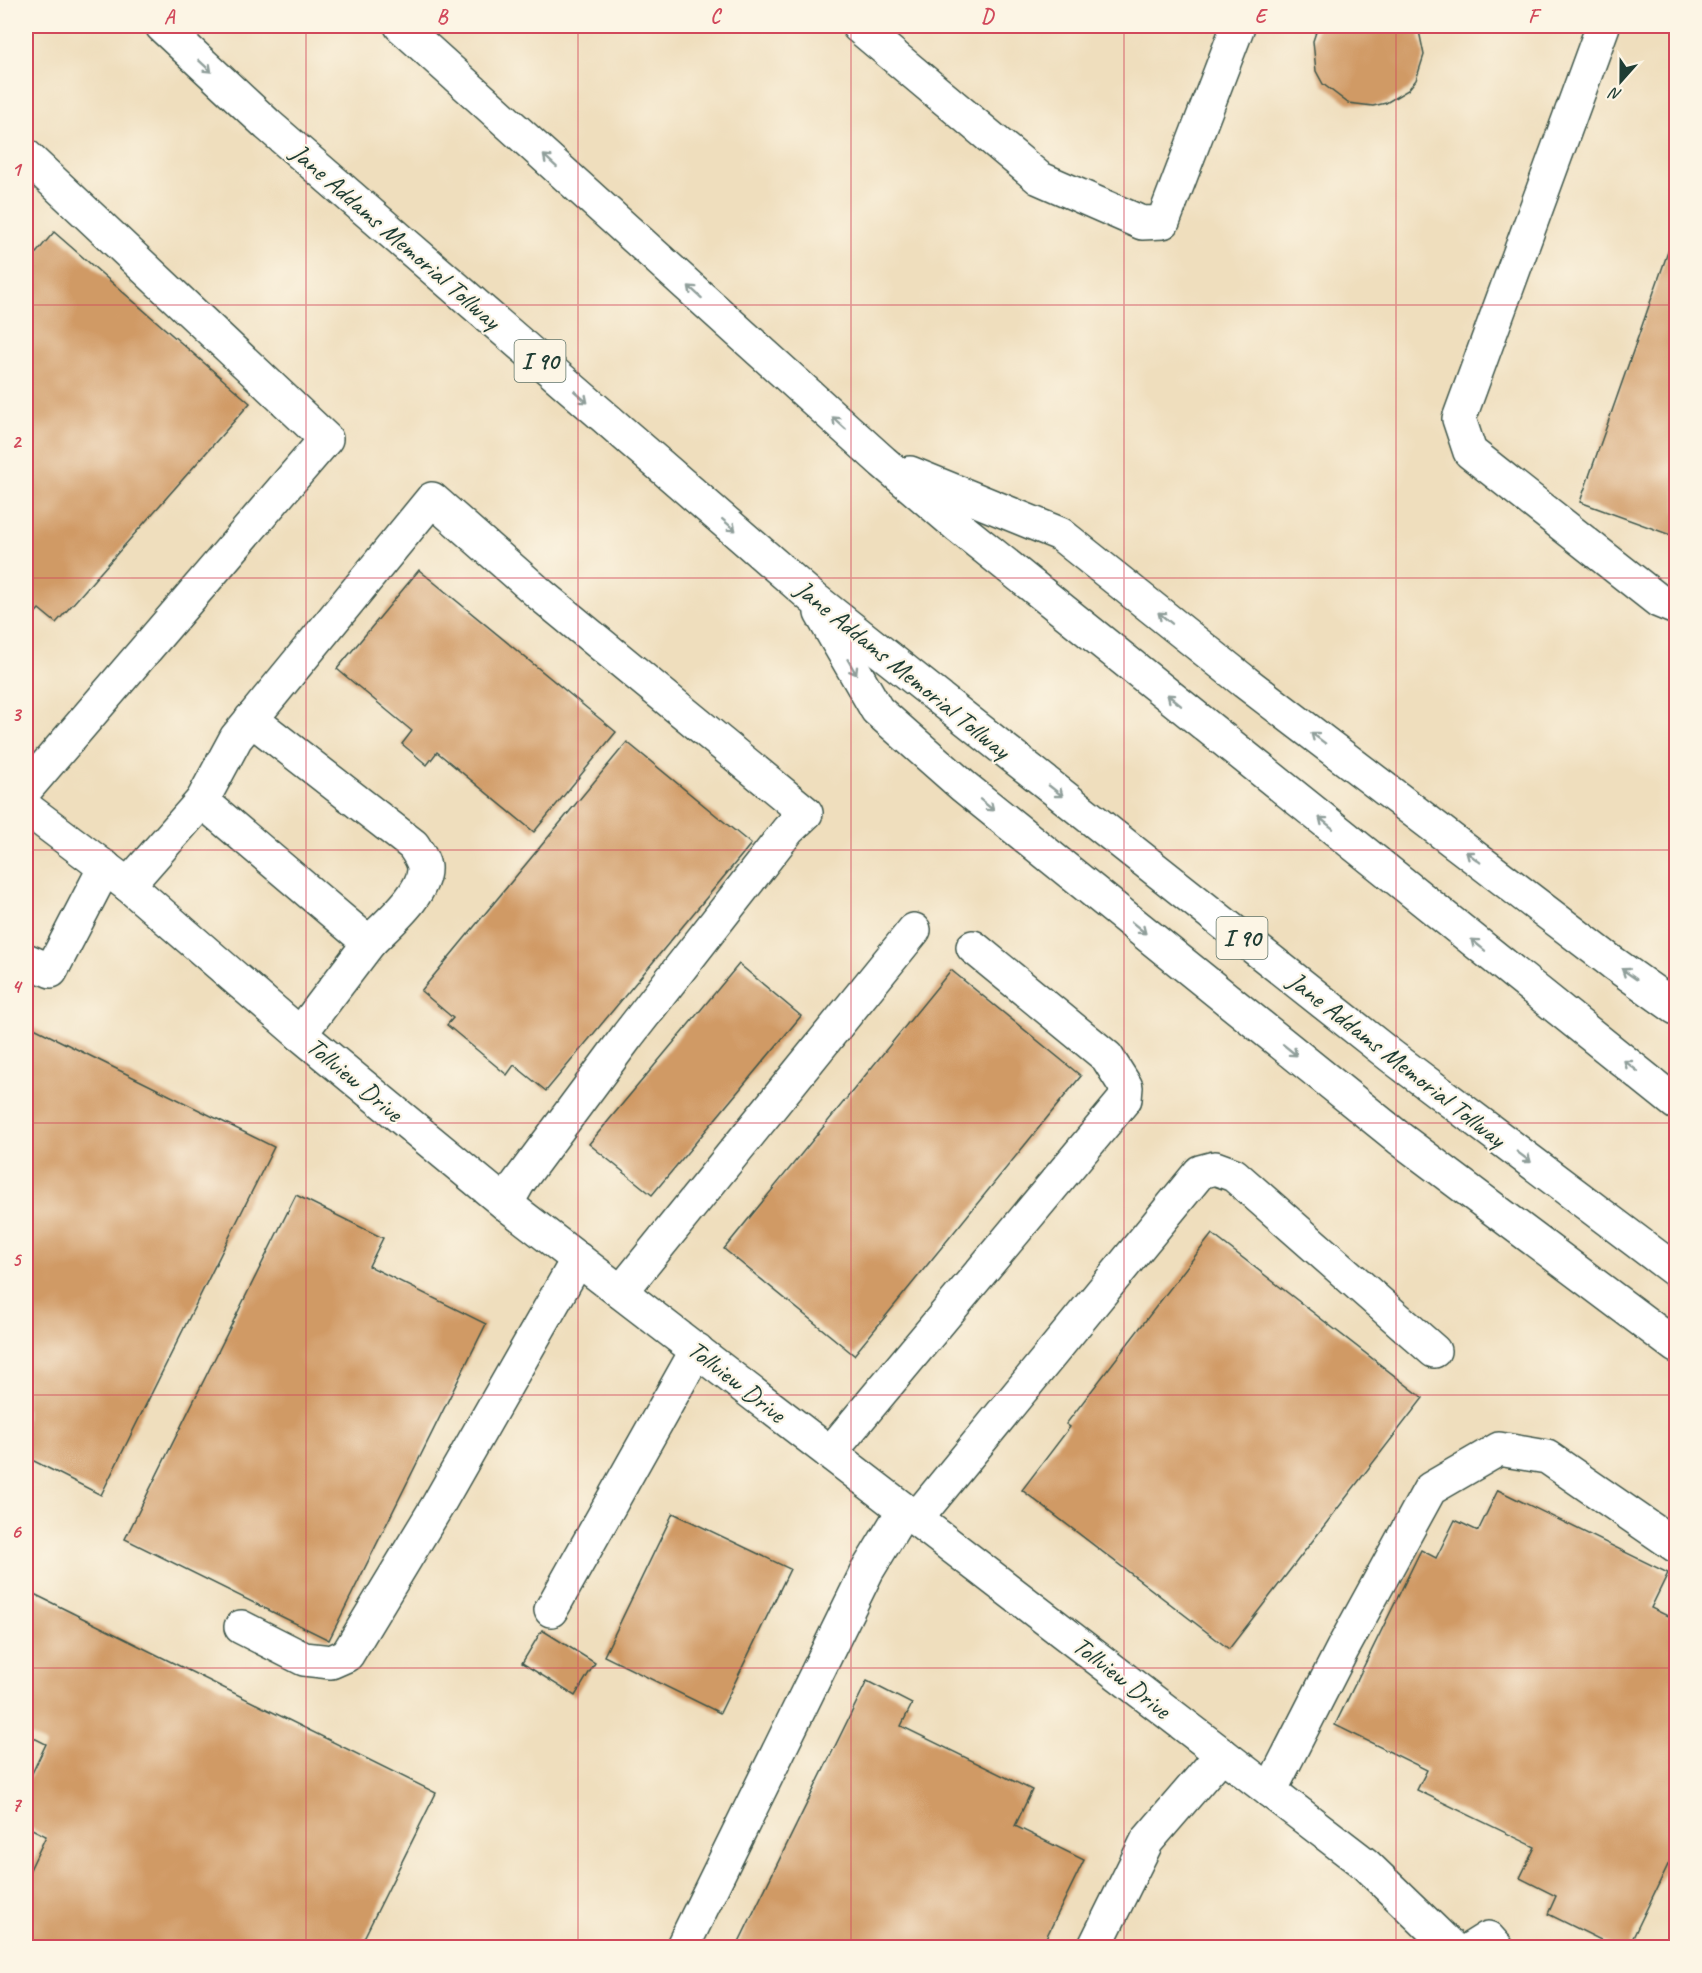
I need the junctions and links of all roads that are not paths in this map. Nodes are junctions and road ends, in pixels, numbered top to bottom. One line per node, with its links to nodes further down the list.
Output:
1 (162, 26): 8 (main road, Jane Addams Memorial Tollway / I 90, one-way to 8)
2 (401, 26): 7 (main road, one-way to 2)
3 (858, 26): 4 (main road)
4 (1238, 26)
5 (1604, 26): 9 (main road)
6 (26, 156): 11 (main road)
7 (883, 462): 19 (main road, one-way to 7); 21 (main road, one-way to 7)
8 (813, 598): 24 (main road, Jane Addams Memorial Tollway / I 90, one-way to 24); 26 (main road, one-way to 26)
9 (1677, 608)
10 (251, 719): 12 (main road); 16 (main road); 22 (main road)
11 (26, 789)
12 (202, 801): 14 (main road); 16 (main road)
13 (26, 808): 14 (main road, Tollview Drive)
14 (116, 876): 18 (main road); 20 (main road, Tollview Drive)
15 (915, 930): 25 (main road)
16 (369, 944): 20 (main road)
17 (973, 947): 29 (main road)
18 (26, 960)
19 (1677, 1008)
20 (300, 1034): 22 (main road, Tollview Drive)
21 (1677, 1103)
22 (506, 1204): 23 (main road, Tollview Drive)
23 (578, 1259): 25 (main road, Tollview Drive); 33 (main road)
24 (1677, 1271)
25 (621, 1292): 27 (main road, Tollview Drive)
26 (1677, 1346)
27 (697, 1350): 29 (main road, Tollview Drive); 32 (main road)
28 (1434, 1351): 30 (main road)
29 (830, 1453): 30 (main road, Tollview Drive)
30 (910, 1514): 34 (main road, Tollview Drive); 36 (main road)
31 (1677, 1546): 35 (main road)
32 (551, 1610)
33 (241, 1627)
34 (1222, 1754): 35 (main road, Tollview Drive); 37 (main road)
35 (1270, 1791): 38 (main road, Tollview Drive)
36 (682, 1947)
37 (1094, 1947)
38 (1452, 1947)
39 (1472, 1947): 40 (main road)
40 (1497, 1947)

